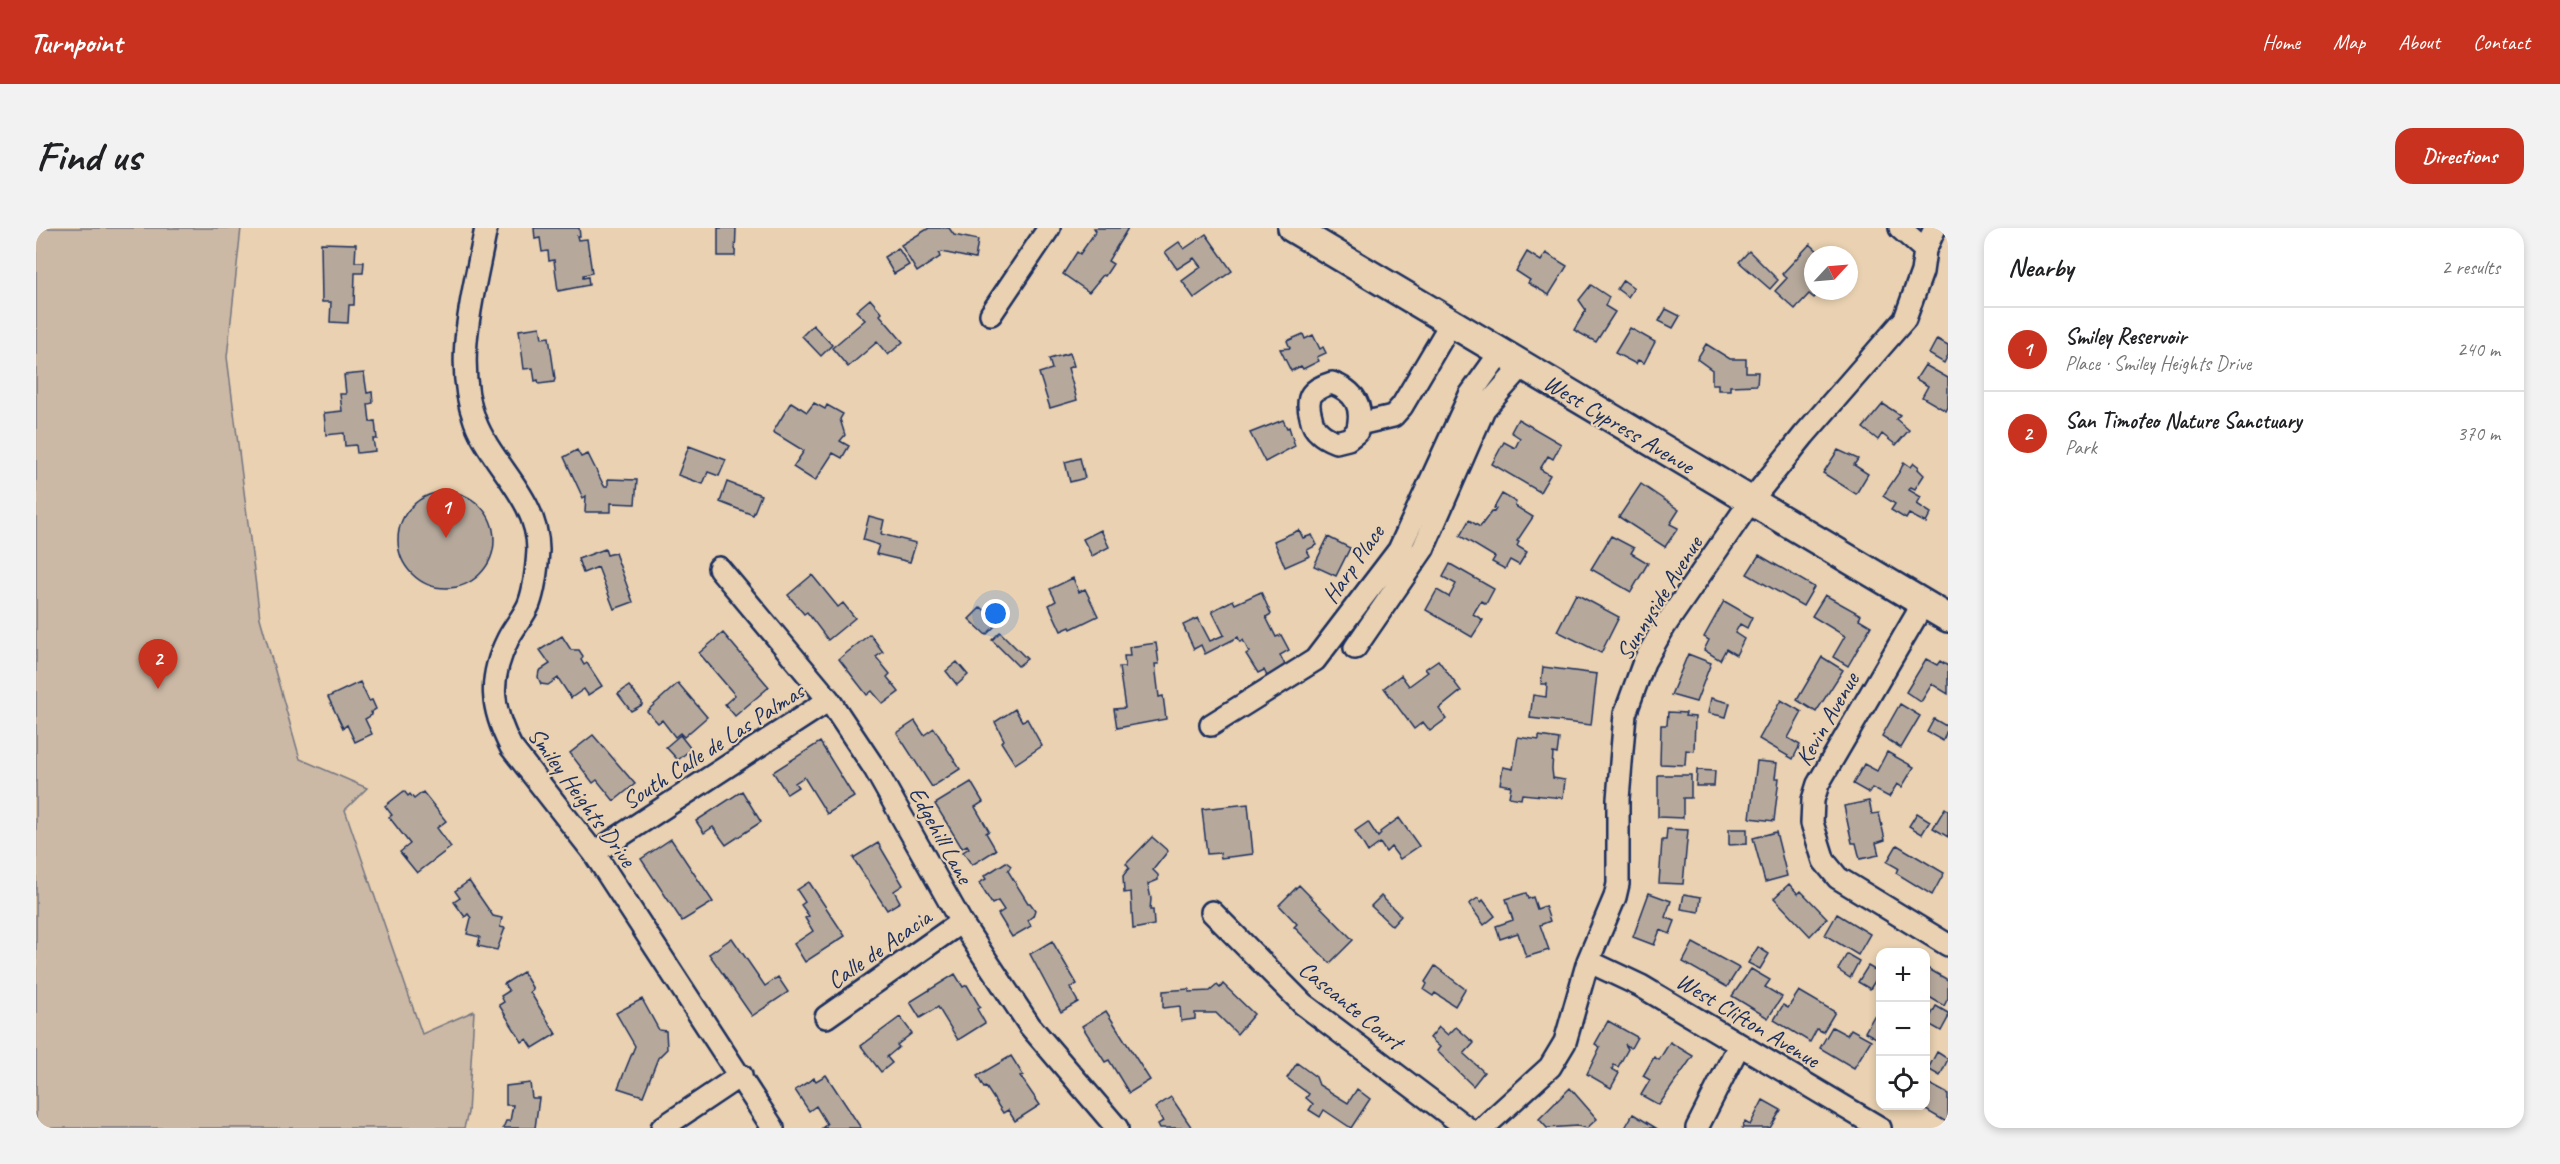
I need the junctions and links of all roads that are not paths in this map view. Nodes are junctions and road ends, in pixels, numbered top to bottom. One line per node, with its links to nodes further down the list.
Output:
1 (486, 228): 18 (street, Smiley Heights Drive)
2 (1049, 228): 7 (street)
3 (1292, 228): 8 (main road, West Cypress Avenue)
4 (1900, 228): 6 (street)
5 (1935, 228): 6 (street, Sunnyside Avenue)
6 (1925, 250): 11 (street, Sunnyside Avenue)
7 (992, 314)
8 (1451, 323): 9 (main road, West Cypress Avenue); 10 (street)
9 (1511, 359): 11 (main road, West Cypress Avenue); 15 (street, Harp Place); 17 (street, Harp Place)
10 (1359, 424)
11 (1750, 502): 13 (main road, West Cypress Avenue); 22 (street, Sunnyside Avenue)
12 (719, 568): 16 (street, Edgehill Lane)
13 (1923, 604): 14 (main road, West Cypress Avenue); 21 (street, Kevin Avenue)
14 (1948, 618)
15 (1355, 648)
16 (829, 700): 18 (street, South Calle de Las Palmas); 20 (street, Edgehill Lane)
17 (1211, 725)
18 (594, 853): 25 (street, Smiley Heights Drive)
19 (1212, 912): 29 (street, Cascante Court)
20 (961, 922): 23 (street, Calle de Acacia); 28 (street, Edgehill Lane)
21 (1946, 940)
22 (1588, 962): 24 (street, West Clifton Avenue); 30 (street, Sunnyside Avenue)
23 (826, 1017)
24 (1739, 1045): 31 (street); 32 (street, West Clifton Avenue)
25 (741, 1075): 26 (street); 27 (street, Smiley Heights Drive)
26 (662, 1128)
27 (774, 1128)
28 (1117, 1128)
29 (1467, 1128)
30 (1483, 1128)
31 (1696, 1128)
32 (1880, 1128)

